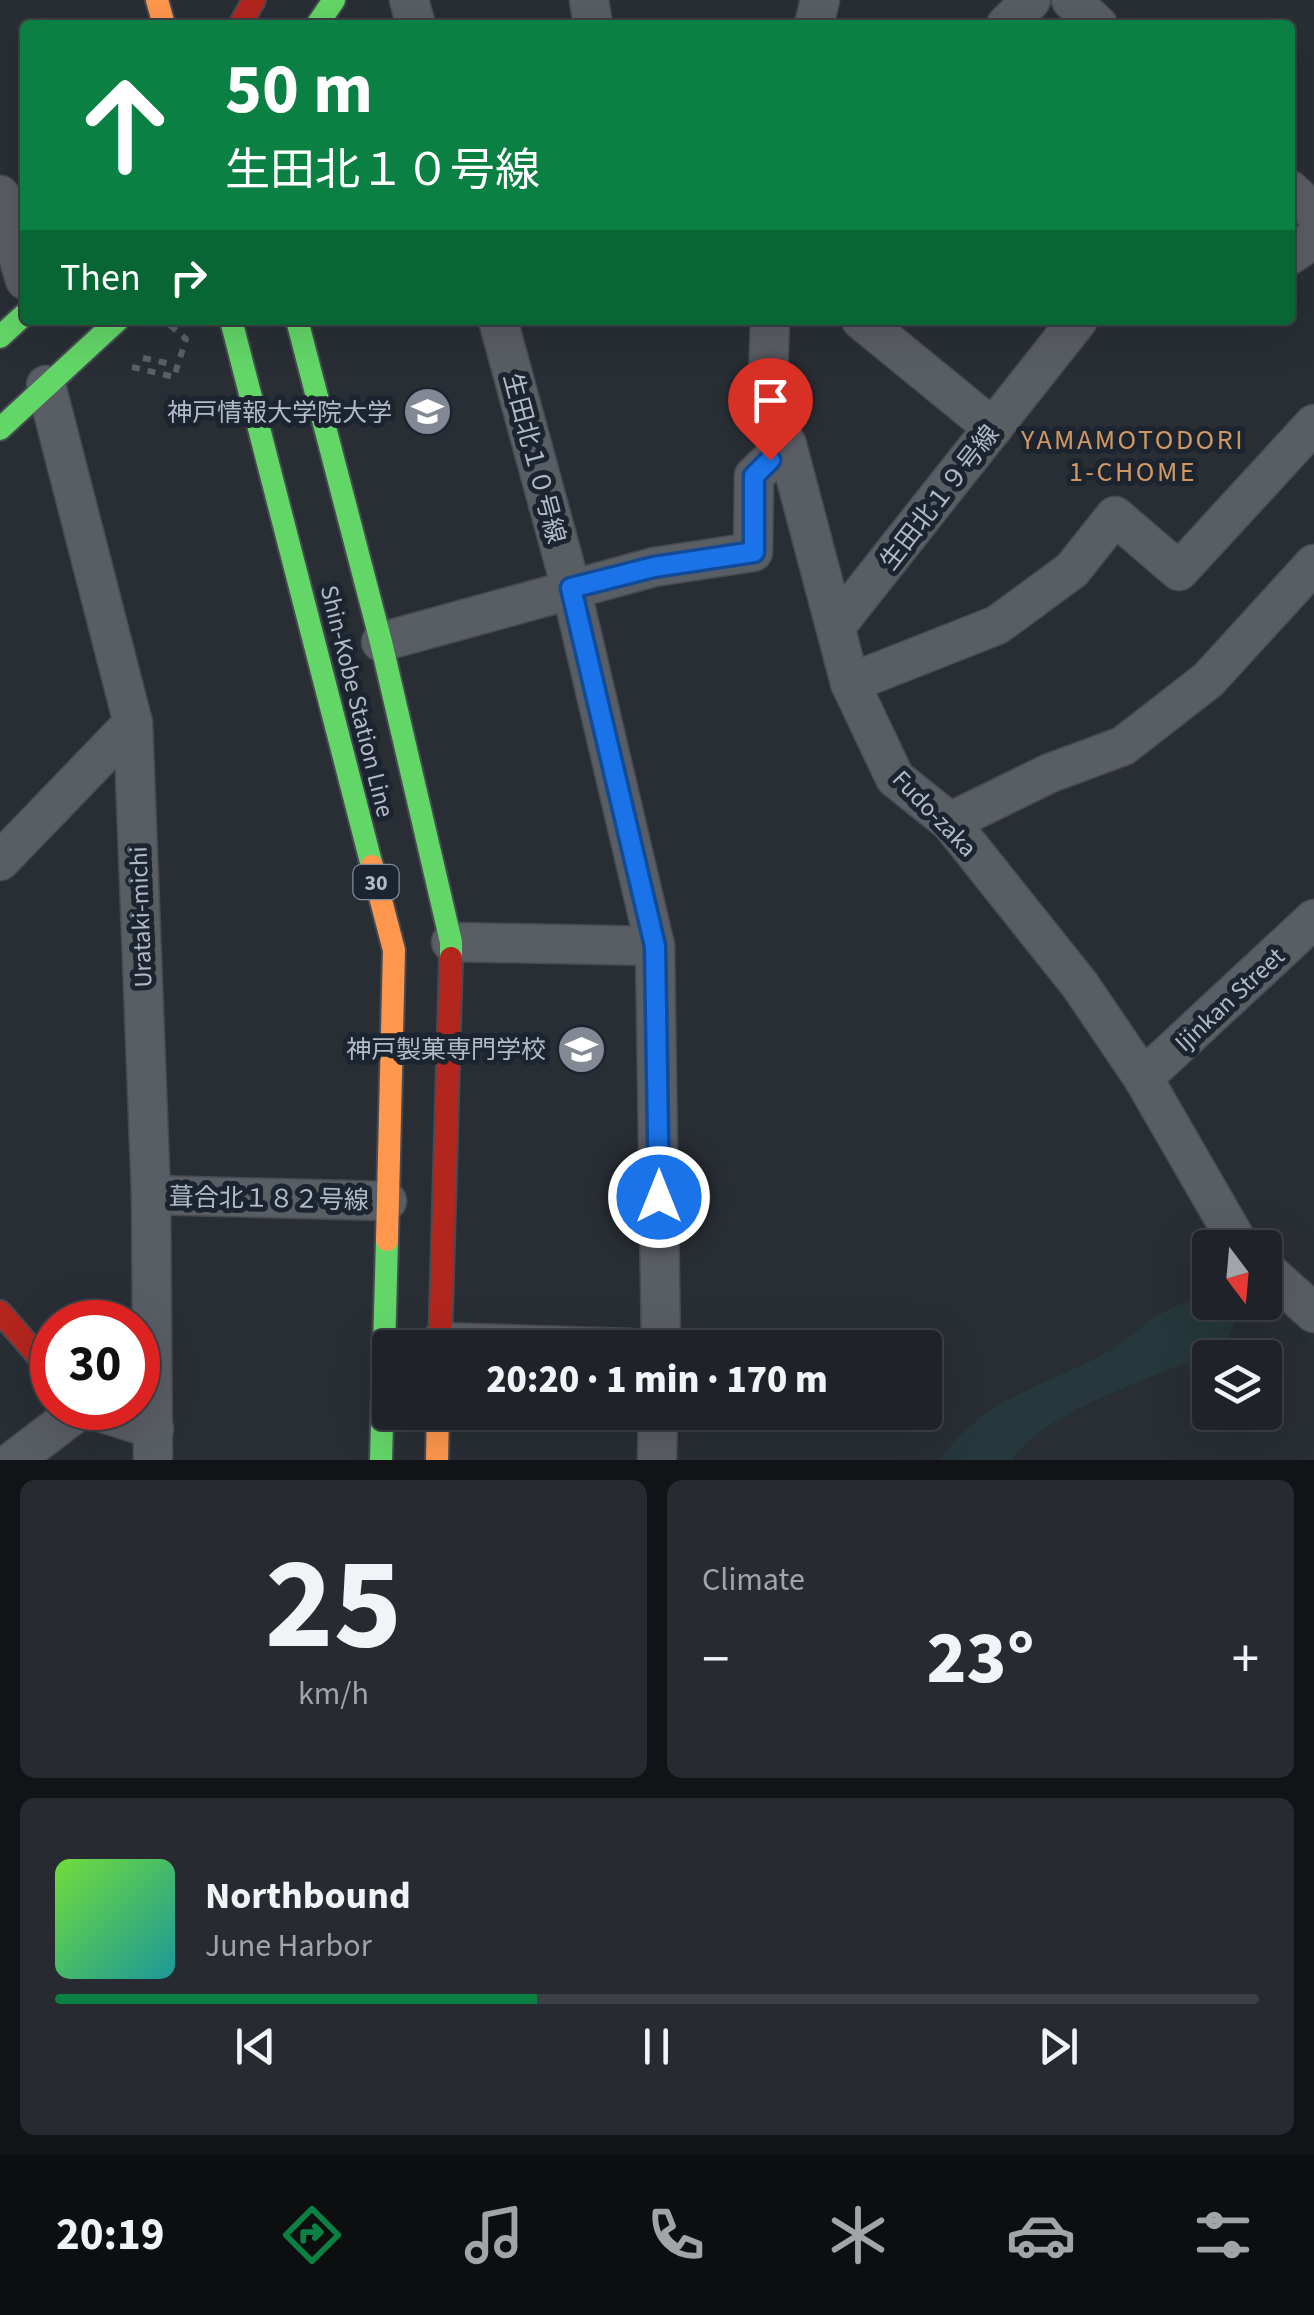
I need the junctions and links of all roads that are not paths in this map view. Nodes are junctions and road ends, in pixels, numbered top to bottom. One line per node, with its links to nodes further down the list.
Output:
1 (1031, 0): 3 (street)
2 (1071, 0): 4 (street)
3 (1011, 20)
4 (1093, 20)
5 (0, 195): 8 (street)
6 (1295, 195): 7 (street)
7 (1314, 212)
8 (20, 263)
9 (20, 319): 17 (main road)
10 (112, 325): 18 (main road)
11 (232, 325): 36 (main road, Shin-Kobe Station Line / 30)
12 (302, 325): 26 (main road, Shin-Kobe Station Line / 30)
13 (499, 325): 24 (street, 生田北１０号線)
14 (770, 325): 22 (street, Fudo-zaka)
15 (867, 325): 20 (street)
16 (1074, 325): 20 (street, 生田北１９号線)
17 (0, 337)
18 (46, 384): 21 (main road); 28 (street, Urataki-michi)
19 (1314, 424): 27 (street)
20 (993, 428): 25 (street, 生田北１９号線)
21 (0, 429)
22 (787, 445): 24 (street); 25 (street, Fudo-zaka)
23 (1314, 564): 29 (street)
24 (571, 588): 26 (street); 33 (street, 生田北１０号線)
25 (836, 626): 27 (street, Fudo-zaka)
26 (381, 642): 32 (main road, Shin-Kobe Station Line / 30)
27 (850, 682): 29 (street, Fudo-zaka)
28 (133, 723): 30 (street); 35 (street, Urataki-michi)
29 (950, 822): 34 (street, Fudo-zaka)
30 (4, 850)
31 (1314, 920): 34 (street, Ijinkan Street)
32 (451, 942): 33 (street); 41 (main road, Shin-Kobe Station Line / 30)
33 (655, 946): 42 (street, 生田北１０号線)
34 (1143, 1078): 37 (street, Fudo-zaka)
35 (151, 1195): 36 (street, 葺合北１８２号線); 48 (street, Urataki-michi)
36 (387, 1201): 50 (main road, Shin-Kobe Station Line / 30)
37 (1231, 1230)
38 (1282, 1284): 39 (street)
39 (1314, 1313)
40 (1, 1315): 43 (main road)
41 (440, 1330)
42 (660, 1330)
43 (30, 1347)
44 (54, 1430): 49 (street)
45 (126, 1430): 48 (street)
46 (438, 1430): 51 (main road)
47 (658, 1430): 52 (street)
48 (153, 1444)
49 (14, 1460)
50 (381, 1460)
51 (437, 1460)
52 (657, 1460)

